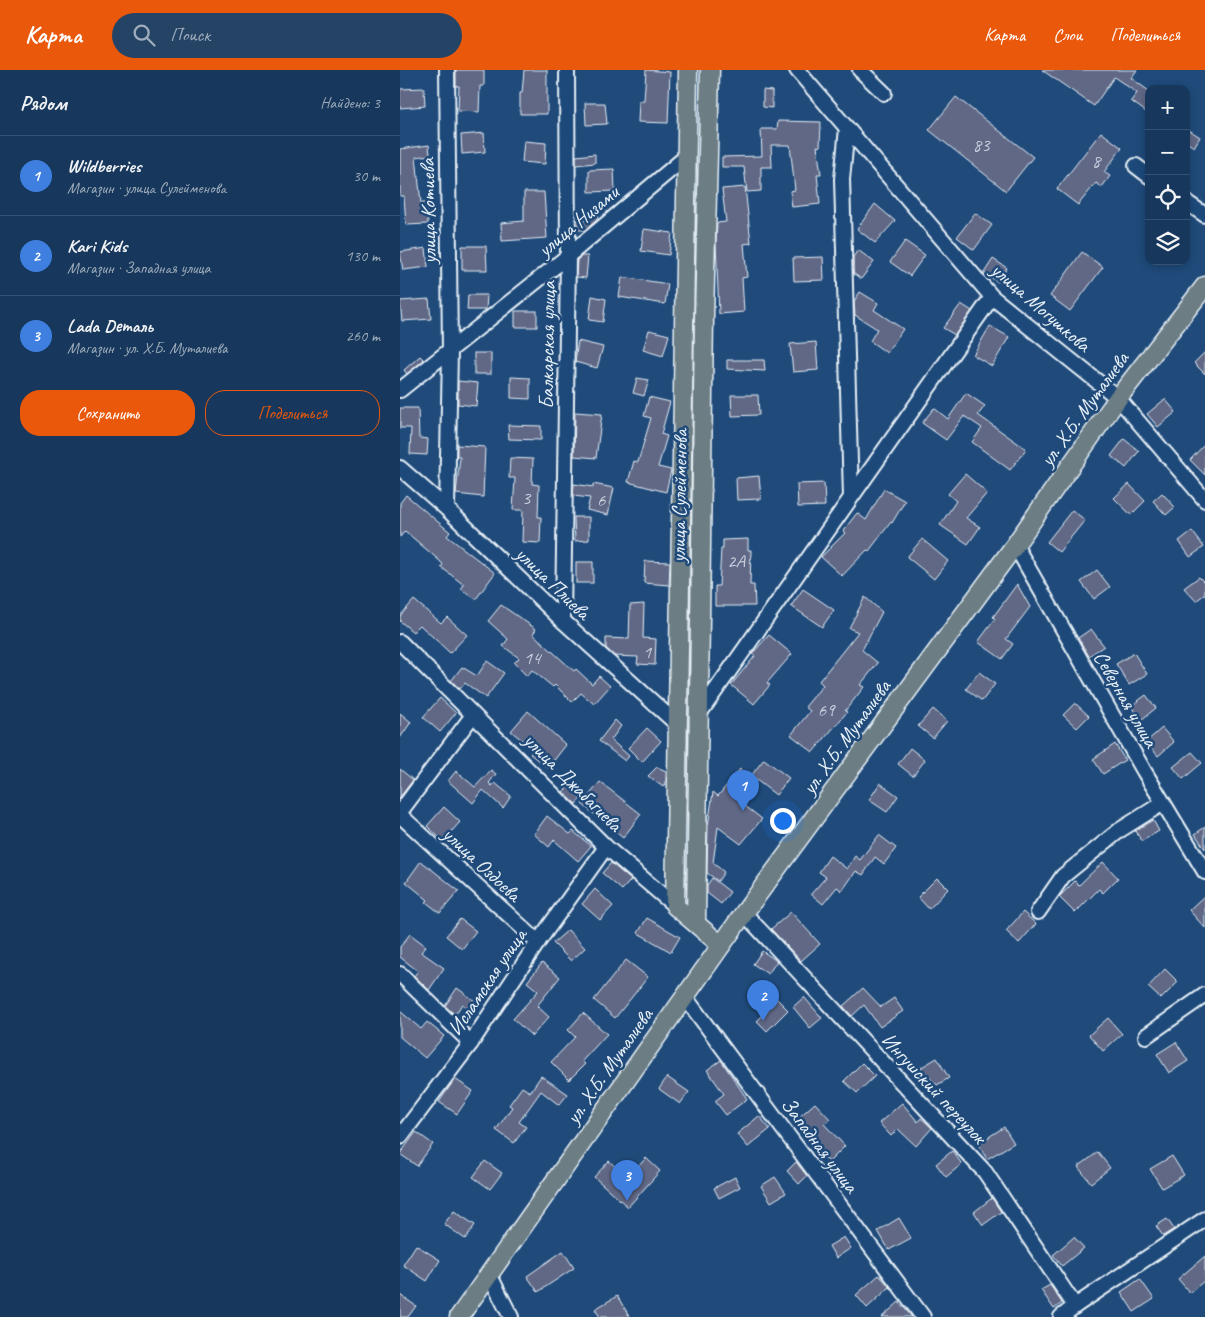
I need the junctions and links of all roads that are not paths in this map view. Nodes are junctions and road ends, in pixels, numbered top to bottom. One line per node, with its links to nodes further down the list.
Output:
1 (447, 70): 17 (street, улица Котиева)
2 (567, 70): 14 (street, Балкарская улица)
3 (688, 70): 9 (main road, улица Сулейменова)
4 (710, 70): 27 (main road, улица Сулейменова)
5 (797, 70): 8 (street, улица Могушкова)
6 (860, 70): 7 (street)
7 (884, 93)
8 (847, 128): 16 (street, улица Могушкова); 21 (street)
9 (687, 156): 14 (street, улица Низами); 29 (main road, улица Сулейменова)
10 (1136, 166): 11 (street)
11 (1148, 175)
12 (1190, 205): 13 (street)
13 (1205, 215)
14 (568, 256): 17 (street, улица Низами); 25 (street, Балкарская улица)
15 (1202, 296): 19 (main road, ул. Х.Б. Муталиева)
16 (992, 297): 19 (street, улица Могушкова); 21 (street)
17 (450, 351): 18 (street, улица Низами); 23 (street, улица Котиева)
18 (400, 390)
19 (1118, 398): 22 (street, улица Могушкова); 24 (main road, ул. Х.Б. Муталиева)
20 (400, 468): 23 (street, улица Плиева)
21 (851, 497): 27 (street)
22 (1205, 500)
23 (448, 509): 25 (street, улица Плиева)
24 (1015, 545): 30 (street, Северная улица); 36 (main road, ул. Х.Б. Муталиева)
25 (563, 621): 29 (street, улица Плиева)
26 (400, 642): 28 (street, улица Джабагиева)
27 (699, 714): 37 (main road, улица Сулейменова)
28 (473, 715): 31 (street); 32 (street, улица Джабагиева)
29 (678, 725): 34 (main road, улица Сулейменова)
30 (1163, 803): 33 (street, Северная улица); 35 (street)
31 (400, 814): 38 (street, улица Оздоева)
32 (606, 847): 34 (street, улица Джабагиева); 38 (street, Исламская улица)
33 (1205, 872)
34 (675, 906): 37 (main road, улица Джабагиева)
35 (1038, 912)
36 (744, 913): 39 (main road, ул. Х.Б. Муталиева); 48 (street, Ингушский переулок)
37 (696, 923): 39 (main road, улица Джабагиева)
38 (538, 942): 44 (street, Исламская улица)
39 (721, 945): 42 (main road, ул. Х.Б. Муталиева)
40 (400, 974): 44 (street)
41 (1205, 995): 43 (street)
42 (685, 996): 47 (main road, ул. Х.Б. Муталиева); 51 (street, Западная улица)
43 (1146, 1036)
44 (471, 1044): 45 (street, Исламская улица)
45 (400, 1137)
46 (1205, 1218): 48 (street)
47 (488, 1274): 49 (main road, ул. Х.Б. Муталиева); 50 (street)
48 (1075, 1306): 52 (street)
49 (459, 1317)
50 (511, 1317)
51 (923, 1317)
52 (1061, 1317)

